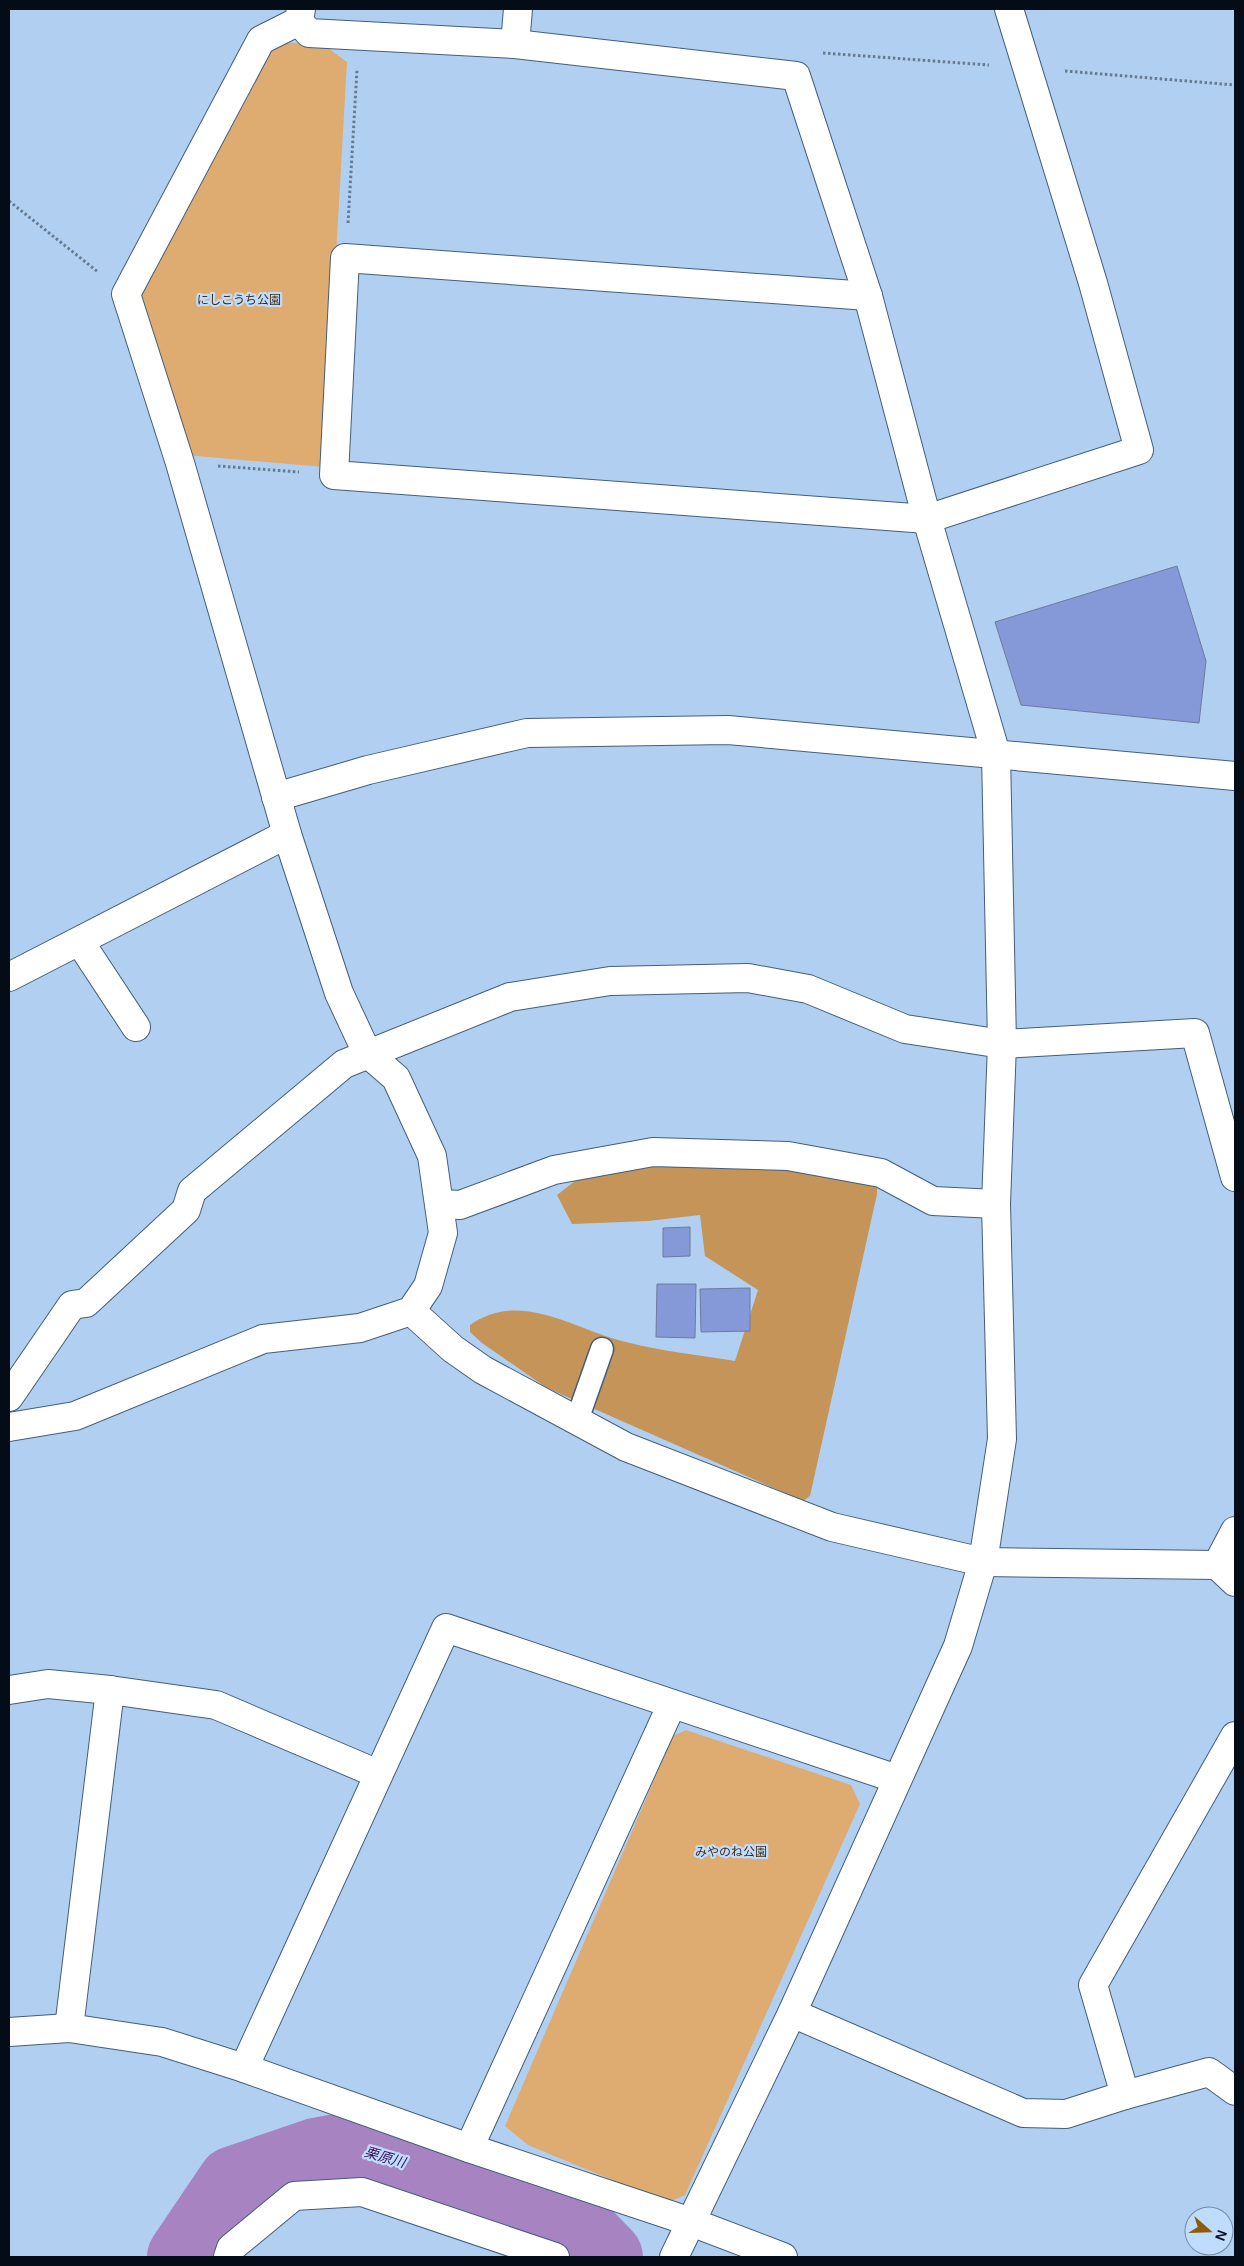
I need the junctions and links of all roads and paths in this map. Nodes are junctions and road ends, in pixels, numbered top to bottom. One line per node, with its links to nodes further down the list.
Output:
1 (518, 9): 5 (street)
2 (1009, 9): 7 (street)
3 (300, 15): 4 (street); 11 (street)
4 (359, 36): 5 (street); 10 (path)
5 (515, 44): 12 (street)
6 (822, 53): 7 (path)
7 (1027, 68): 8 (path); 15 (street)
8 (1235, 86)
9 (9, 201): 11 (path)
10 (345, 258): 12 (street); 14 (street)
11 (126, 294): 13 (street)
12 (868, 296): 15 (street)
13 (180, 463): 14 (path); 18 (street)
14 (334, 475): 15 (street)
15 (927, 519): 16 (street)
16 (996, 754): 17 (street); 18 (street); 23 (street)
17 (1235, 776)
18 (276, 797): 19 (street)
19 (287, 834): 20 (street); 24 (street)
20 (80, 942): 21 (street); 22 (street)
21 (9, 977)
22 (136, 1027)
23 (1002, 1044): 24 (street); 25 (street); 27 (street)
24 (367, 1053): 26 (street); 30 (street)
25 (1235, 1177)
26 (440, 1204): 27 (street); 28 (street)
27 (996, 1204): 34 (street)
28 (411, 1311): 31 (street); 32 (street)
29 (602, 1349): 31 (lane)
30 (9, 1397)
31 (577, 1420): 34 (street)
32 (9, 1427)
33 (1235, 1531): 35 (street)
34 (983, 1562): 35 (street); 41 (street)
35 (1226, 1573)
36 (9, 1690): 37 (street)
37 (110, 1690): 40 (street); 43 (street)
38 (672, 1704): 40 (street); 41 (street); 48 (street)
39 (1235, 1736): 47 (street)
40 (378, 1774): 45 (street)
41 (897, 1780): 42 (street)
42 (792, 2013): 47 (street); 49 (street)
43 (69, 2028): 44 (street); 45 (street)
44 (9, 2032)
45 (244, 2068): 48 (street)
46 (1235, 2091): 47 (street)
47 (1125, 2095)
48 (469, 2148): 49 (street)
49 (691, 2222): 52 (street); 53 (street)
50 (228, 2257): 51 (street)
51 (555, 2257)
52 (674, 2257)
53 (782, 2257)

